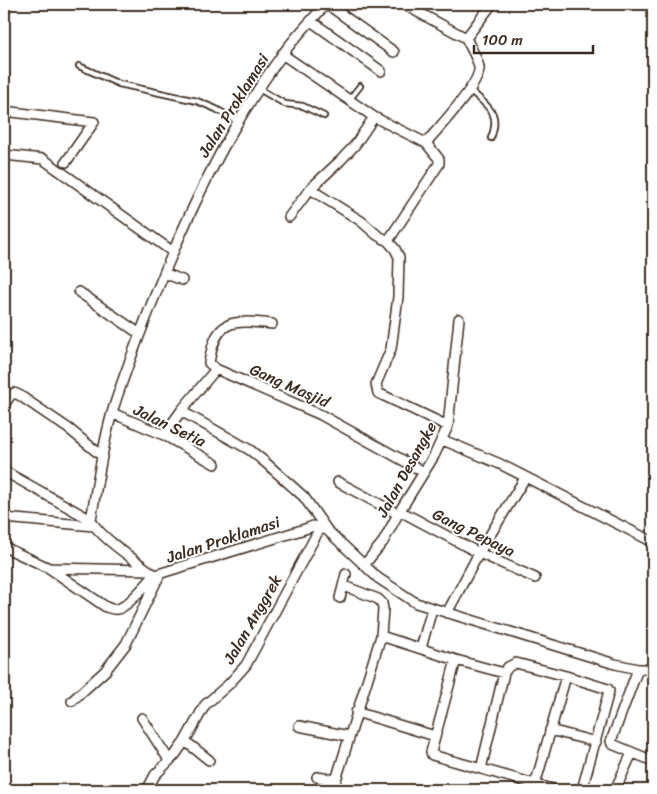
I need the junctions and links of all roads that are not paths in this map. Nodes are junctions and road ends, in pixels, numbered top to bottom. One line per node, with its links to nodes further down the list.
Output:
1 (327, 4): 4 (street, Jalan Proklamasi); 6 (street)
2 (403, 4): 5 (street)
3 (492, 4): 5 (street)
4 (311, 21): 7 (street, Jalan Proklamasi); 9 (street)
5 (466, 38): 12 (street)
6 (394, 52)
7 (282, 54): 11 (street, Jalan Proklamasi); 13 (street)
8 (80, 66): 17 (lane)
9 (381, 71)
10 (360, 86): 13 (lane)
11 (259, 89): 15 (lane); 17 (street, Jalan Proklamasi)
12 (470, 90): 18 (lane); 19 (street)
13 (349, 100): 16 (street)
14 (4, 111): 22 (street)
15 (324, 116)
16 (374, 117): 19 (street); 24 (street)
17 (237, 121): 27 (street, Jalan Proklamasi)
18 (491, 138)
19 (426, 143): 26 (street)
20 (4, 154): 21 (street)
21 (44, 160): 22 (street); 23 (street)
22 (66, 162): 23 (street)
23 (64, 175): 27 (street)
24 (310, 189): 25 (street); 26 (street)
25 (289, 217)
26 (388, 241): 38 (street)
27 (173, 252): 28 (street, Jalan Proklamasi)
28 (164, 273): 29 (street); 33 (street, Jalan Proklamasi)
29 (182, 280)
30 (79, 292): 33 (street)
31 (458, 319): 38 (street, Jalan Desangke)
32 (272, 324): 34 (street)
33 (140, 334): 37 (street, Jalan Proklamasi)
34 (216, 369): 36 (street); 44 (street, Gang Masjid)
35 (4, 405): 41 (street)
36 (181, 411): 39 (street); 50 (street)
37 (112, 414): 39 (street, Jalan Setia); 41 (street, Jalan Proklamasi)
38 (448, 426): 40 (street, Jalan Desangke)
39 (164, 435): 42 (street, Jalan Setia)
40 (443, 440): 44 (street, Jalan Desangke); 45 (street)
41 (102, 456): 49 (street, Jalan Proklamasi)
42 (215, 464)
43 (4, 471): 49 (street)
44 (424, 472): 47 (street, Jalan Desangke)
45 (525, 478): 51 (street); 53 (street)
46 (338, 482): 47 (street, Gang Pepaya)
47 (399, 512): 53 (street, Gang Pepaya); 54 (street, Jalan Desangke)
48 (4, 518): 49 (street)
49 (92, 523): 56 (street, Jalan Proklamasi)
50 (324, 529): 54 (street); 56 (street, Jalan Proklamasi); 77 (street, Jalan Anggrek)
51 (653, 542)
52 (4, 547): 55 (street)
53 (479, 552): 58 (street, Gang Pepaya); 62 (street)
54 (364, 565): 61 (street)
55 (49, 568): 56 (street); 56 (street)
56 (155, 573): 70 (street)
57 (346, 574): 59 (street)
58 (535, 578)
59 (344, 586): 60 (street); 63 (street)
60 (340, 598)
61 (432, 609): 62 (street); 64 (street)
62 (447, 613): 67 (street)
63 (380, 636): 64 (street); 71 (street)
64 (421, 648): 65 (street)
65 (456, 660): 68 (street); 76 (street)
66 (653, 669): 67 (street)
67 (638, 670): 79 (street)
68 (504, 673): 69 (street); 83 (street)
69 (566, 676): 74 (street); 78 (street)
70 (72, 701)
71 (356, 712): 75 (street); 76 (street)
72 (142, 718): 80 (street)
73 (299, 726): 75 (street)
74 (550, 730): 78 (street); 85 (street)
75 (349, 736): 84 (street)
76 (435, 736): 83 (street)
77 (185, 741): 80 (street, Jalan Anggrek); 81 (street)
78 (596, 742): 88 (street)
79 (632, 753): 82 (street); 89 (street)
80 (169, 760): 86 (street, Jalan Anggrek)
81 (209, 760)
82 (653, 761)
83 (481, 769): 85 (street)
84 (317, 777)
85 (535, 785): 87 (street)
86 (147, 790)
87 (556, 790)
88 (579, 790)
89 (615, 790)

